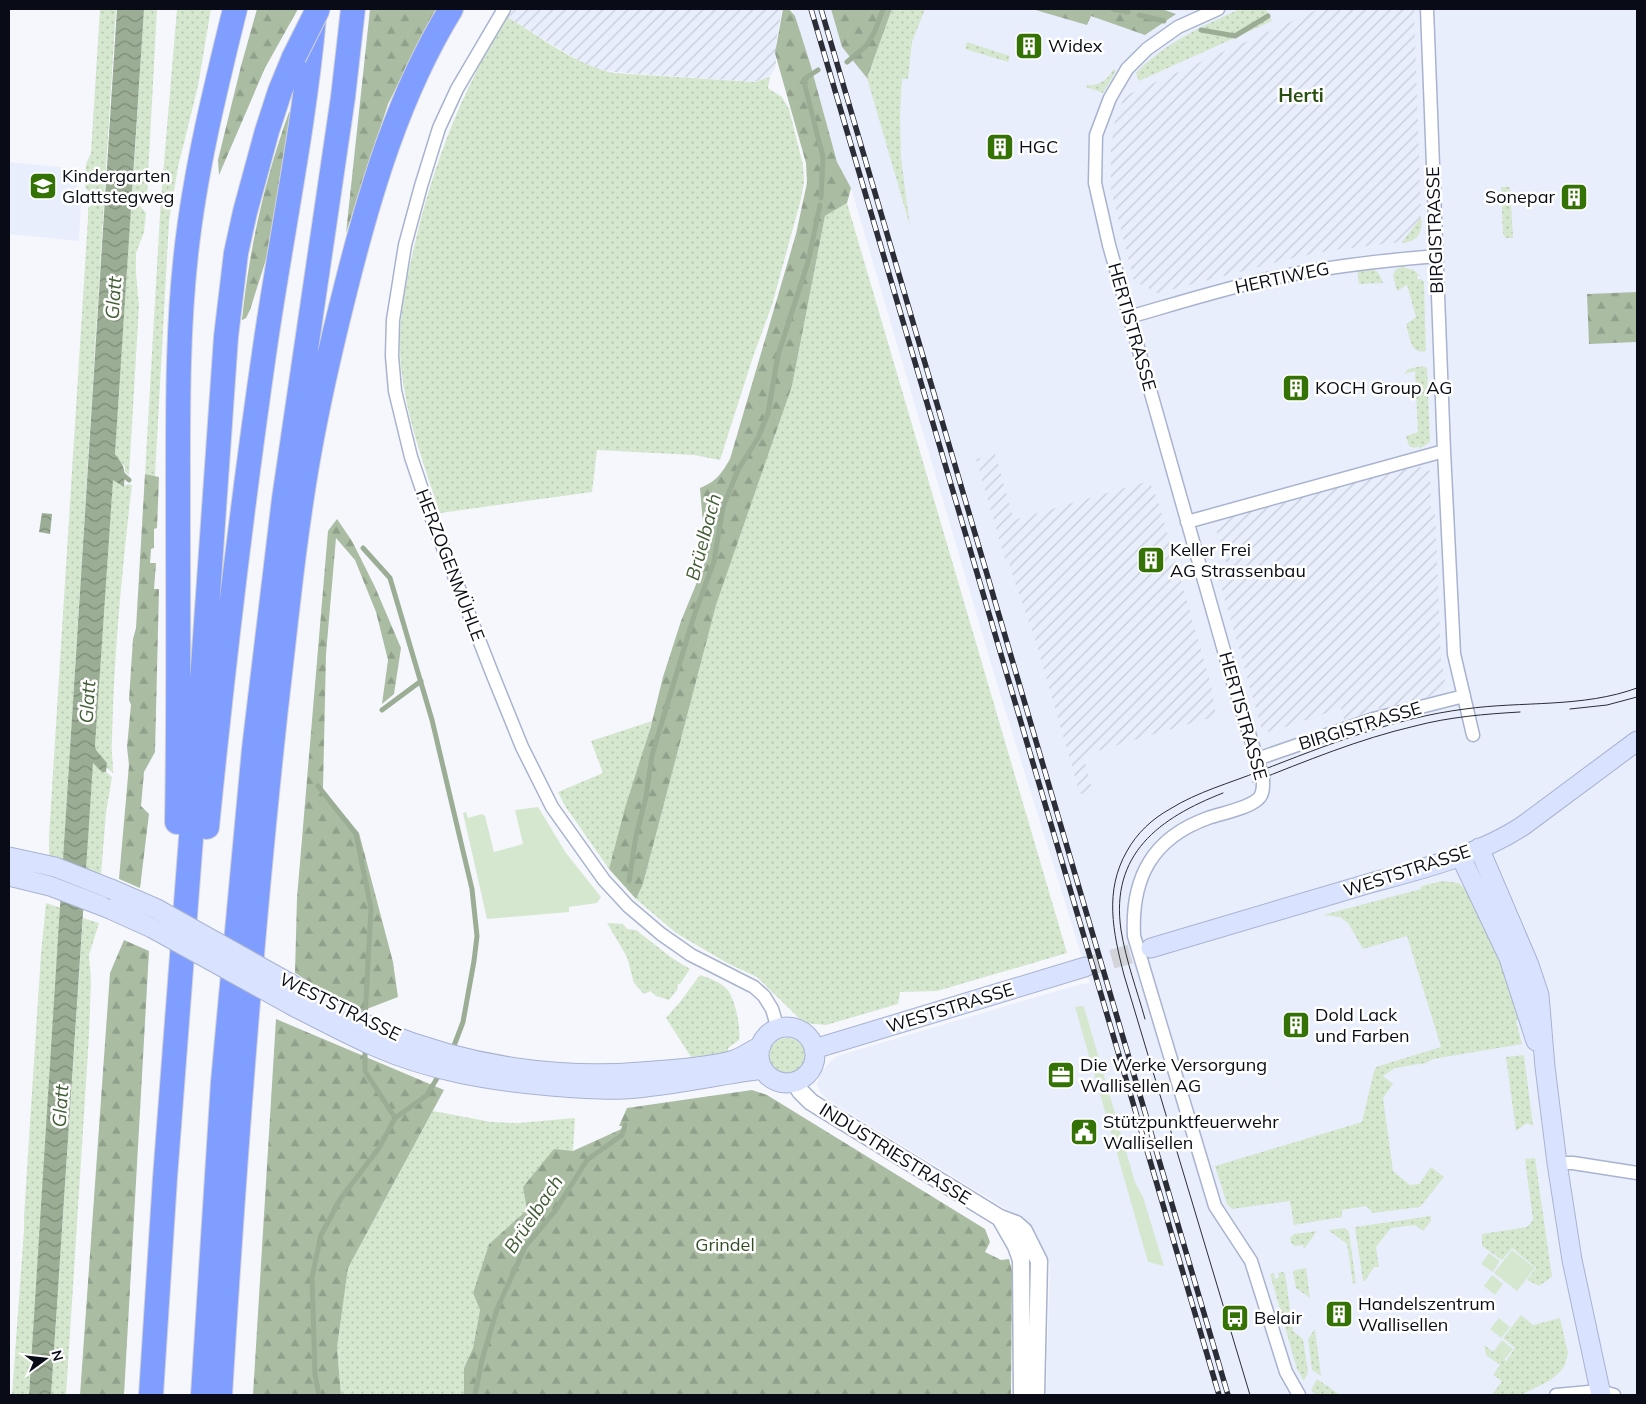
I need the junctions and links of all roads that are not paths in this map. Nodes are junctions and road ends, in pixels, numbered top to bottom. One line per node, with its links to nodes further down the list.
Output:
1 (235, 9): 21 (highway)
2 (317, 9): 21 (highway, bridge); 23 (highway)
3 (353, 9): 36 (highway)
4 (451, 9): 37 (highway)
5 (504, 9): 24 (street, HERZOGENMÜHLE)
6 (1218, 9): 9 (street, HERTISTRASSE)
7 (1427, 9): 8 (street, BIRGISTRASSE)
8 (1437, 256): 9 (street, HERTIWEG); 10 (street, BIRGISTRASSE)
9 (1130, 317): 11 (street, HERTISTRASSE)
10 (1444, 451): 11 (street); 12 (street, BIRGISTRASSE)
11 (1187, 522): 15 (street, HERTISTRASSE)
12 (1464, 696): 13 (street, BIRGISTRASSE); 15 (street, BIRGISTRASSE)
13 (1473, 735)
14 (1637, 741): 16 (main road, WESTSTRASSE)
15 (1257, 760): 40 (street, HERTISTRASSE)
16 (1479, 848): 17 (main road, WESTSTRASSE); 27 (main road)
17 (1460, 855): 20 (main road, WESTSTRASSE); 27 (main road)
18 (9, 857): 29 (main road, WESTSTRASSE, bridge)
19 (9, 876): 29 (main road, WESTSTRASSE, bridge)
20 (1151, 948)
21 (180, 963): 23 (highway)
22 (1085, 968): 26 (main road, WESTSTRASSE)
23 (178, 1008): 35 (highway)
24 (778, 1029): 25 (main road, WESTSTRASSE); 26 (main road)
25 (761, 1046): 28 (main road); 29 (main road, WESTSTRASSE)
26 (814, 1049): 30 (main road)
27 (1545, 1067): 31 (main road)
28 (763, 1069): 29 (main road, WESTSTRASSE); 30 (main road)
29 (480, 1070)
30 (795, 1082): 33 (street, INDUSTRIESTRASSE)
31 (1557, 1163): 32 (street); 34 (main road)
32 (1637, 1173)
33 (1000, 1218): 38 (street, INDUSTRIESTRASSE); 39 (street, INDUSTRIESTRASSE)
34 (1605, 1394): 41 (street)
35 (151, 1395)
36 (202, 1395)
37 (220, 1395)
38 (1022, 1395)
39 (1036, 1395)
40 (1299, 1395)
41 (1556, 1395)

